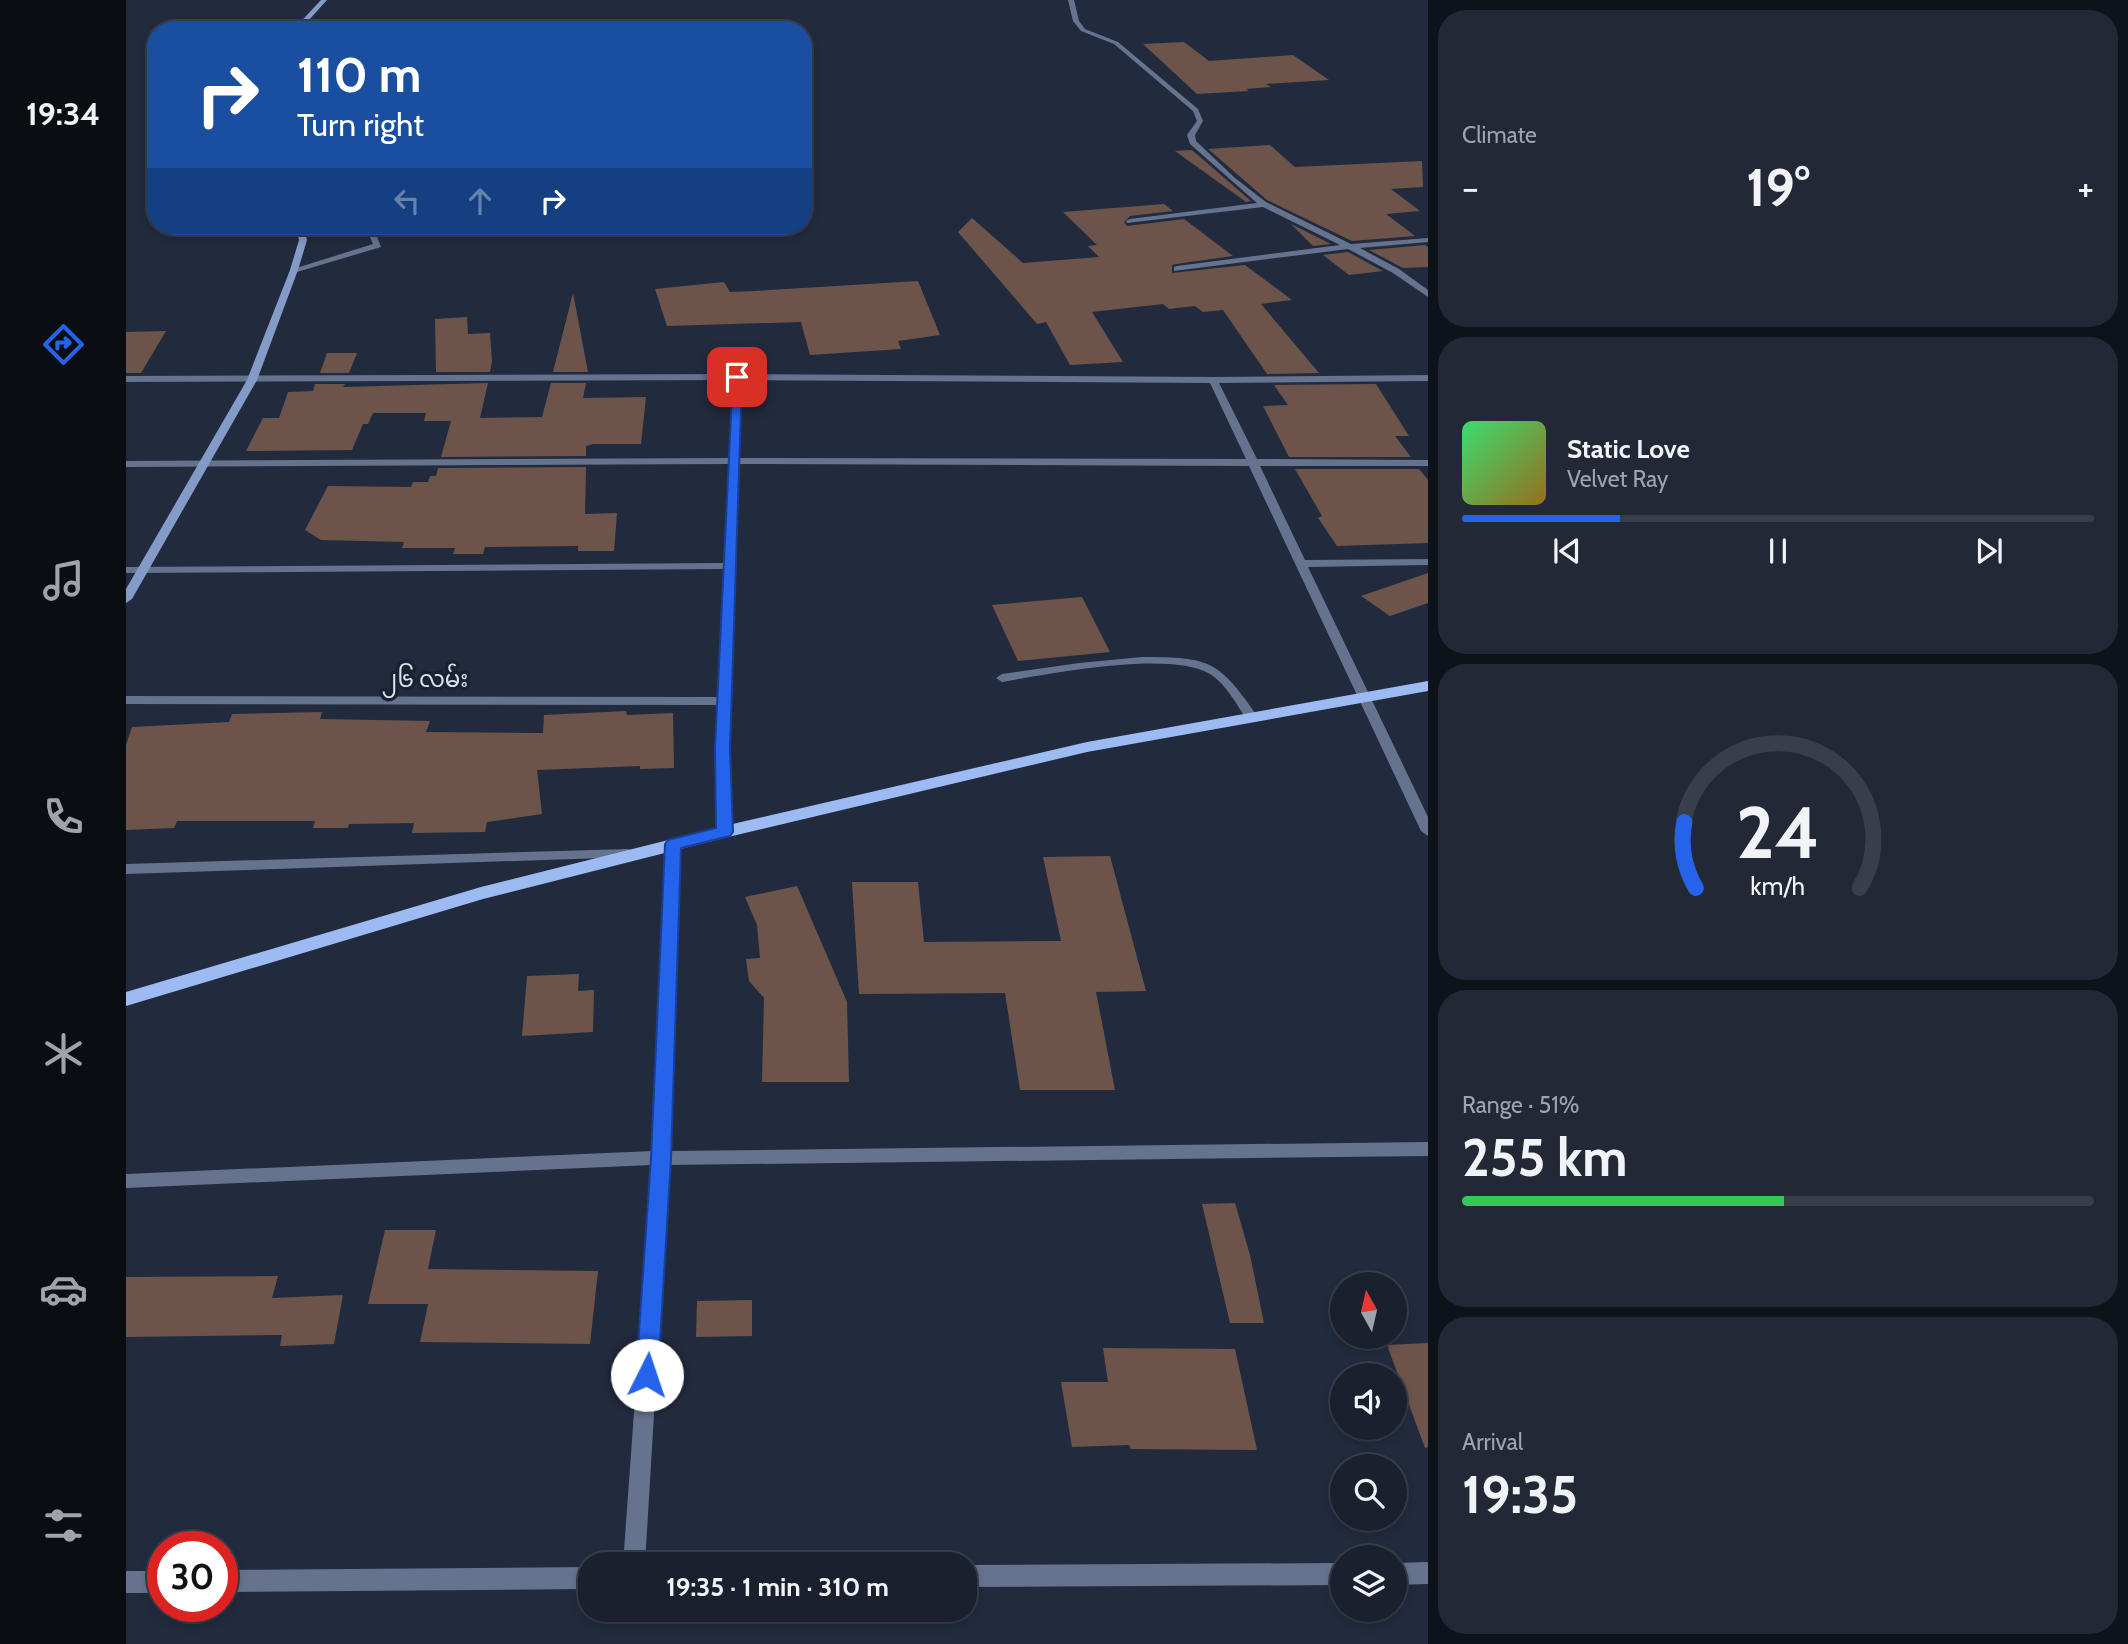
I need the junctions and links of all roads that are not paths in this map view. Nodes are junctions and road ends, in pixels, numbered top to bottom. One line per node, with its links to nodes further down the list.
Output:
1 (324, 0): 3 (street)
2 (1071, 0): 4 (street)
3 (304, 21)
4 (1266, 204): 5 (street); 9 (street)
5 (1130, 222)
6 (302, 235): 11 (street)
7 (373, 235): 11 (street)
8 (1428, 240): 9 (street)
9 (1347, 247): 10 (street); 12 (street)
10 (1177, 269)
11 (294, 270): 16 (street)
12 (1428, 294)
13 (737, 377): 16 (street); 17 (street); 18 (street)
14 (1428, 378): 17 (street)
15 (126, 379): 16 (street)
16 (252, 380): 21 (street)
17 (1213, 380): 22 (street)
18 (733, 461): 21 (street); 22 (street); 25 (street)
19 (1428, 463): 22 (street)
20 (126, 464): 21 (street)
21 (203, 464): 27 (street)
22 (1255, 464): 24 (street)
23 (1428, 562): 24 (street)
24 (1300, 564): 31 (street)
25 (729, 566): 27 (street); 33 (street)
26 (126, 570): 27 (street)
27 (144, 570): 28 (street)
28 (126, 599)
29 (1002, 678): 34 (street)
30 (1428, 686): 31 (main road)
31 (1361, 697): 34 (main road); 35 (street)
32 (126, 700): 33 (street, ၂၆ လမ်း)
33 (724, 701): 36 (street)
34 (1252, 717): 36 (main road)
35 (1428, 831)
36 (724, 832): 37 (main road)
37 (673, 844): 38 (main road); 42 (street)
38 (636, 854): 39 (street); 40 (main road)
39 (126, 869)
40 (126, 999)
41 (1428, 1149): 42 (street)
42 (661, 1158): 43 (street); 44 (street)
43 (126, 1181)
44 (635, 1552)
45 (1428, 1573): 47 (street)
46 (1330, 1574): 48 (street)
47 (1407, 1574)
48 (977, 1576)
49 (578, 1578): 50 (street)
50 (238, 1581)
51 (126, 1582): 52 (street)
52 (147, 1582)

